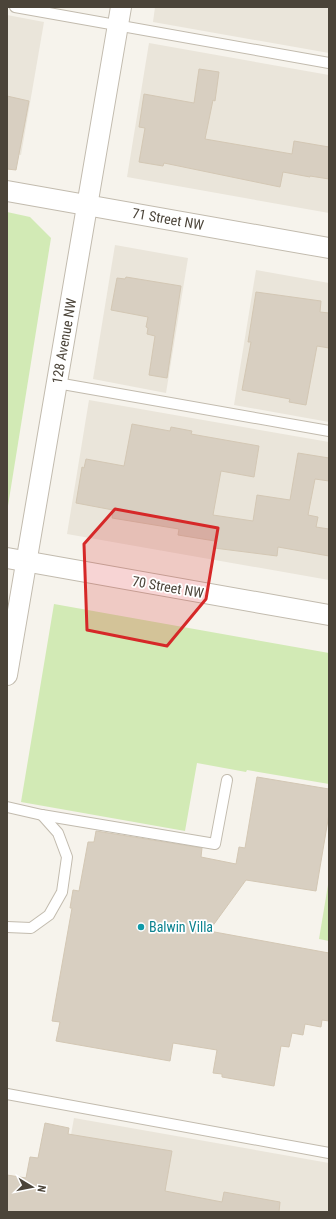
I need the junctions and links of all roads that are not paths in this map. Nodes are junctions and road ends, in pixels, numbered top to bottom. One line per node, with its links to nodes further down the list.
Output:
1 (15, 7): 2 (lane)
2 (119, 16): 3 (lane); 5 (street, 128 Avenue NW)
3 (329, 63)
4 (7, 191): 5 (street, 71 Street NW)
5 (87, 205): 6 (street, 71 Street NW); 7 (street, 128 Avenue NW)
6 (329, 248)
7 (57, 383): 8 (lane); 9 (street, 128 Avenue NW)
8 (329, 431)
9 (17, 560): 10 (street, 70 Street NW); 11 (street, 128 Avenue NW)
10 (329, 615)
11 (7, 675)
12 (227, 780): 14 (lane)
13 (7, 807): 14 (lane)
14 (42, 815): 15 (lane)
15 (7, 927)
16 (7, 1094): 17 (lane)
17 (329, 1154)

